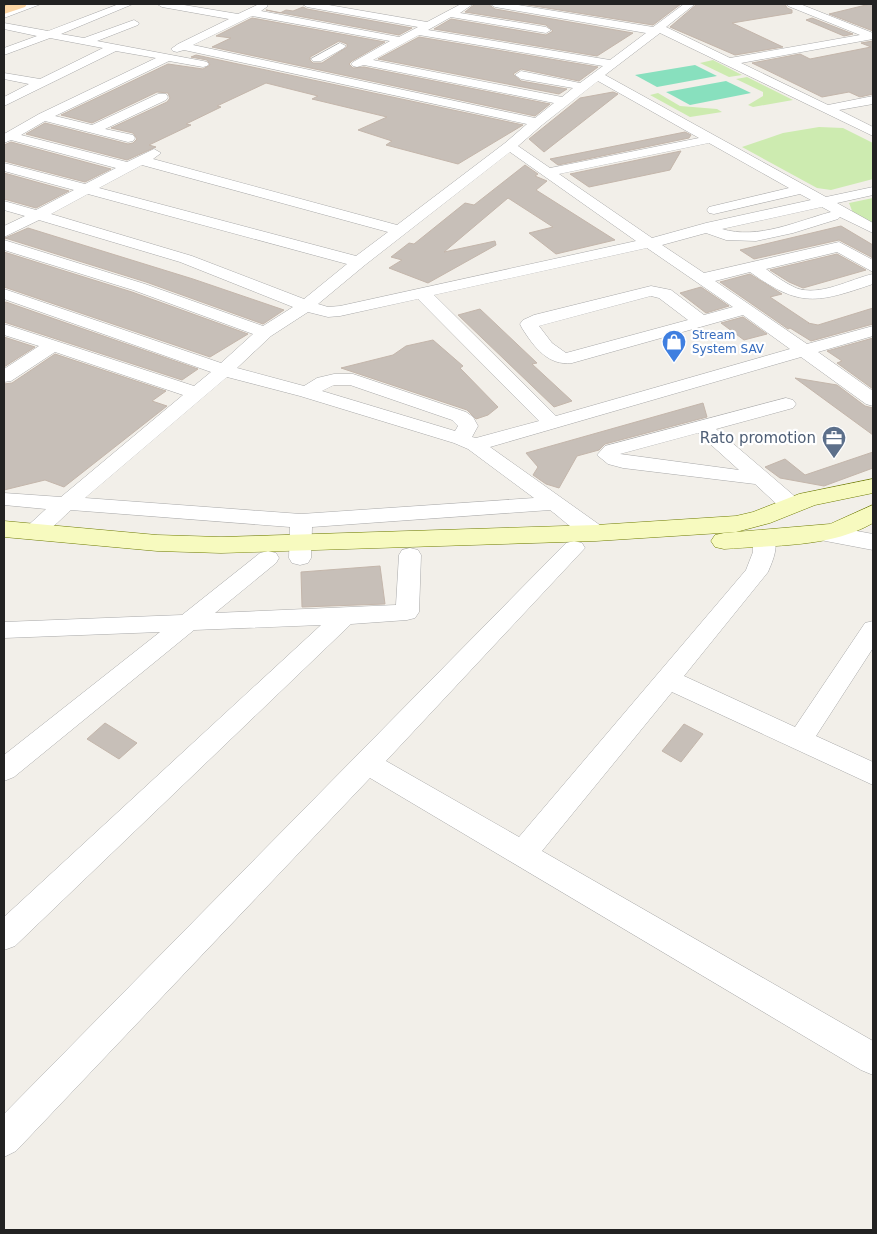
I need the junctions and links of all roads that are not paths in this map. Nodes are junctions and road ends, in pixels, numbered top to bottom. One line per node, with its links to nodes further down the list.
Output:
1 (21, 4): 14 (main road)
2 (36, 4): 17 (street)
3 (128, 4): 26 (street)
4 (162, 4): 11 (street)
5 (267, 4): 15 (street)
6 (307, 4): 12 (street)
7 (465, 4): 16 (street)
8 (495, 4): 21 (street)
9 (690, 4): 21 (street)
10 (792, 4): 28 (street)
11 (186, 6): 19 (street)
12 (337, 6): 18 (street)
13 (392, 9): 18 (street)
14 (4, 10)
15 (250, 12): 19 (street); 30 (street)
16 (450, 14): 22 (street); 24 (street)
17 (4, 15)
18 (377, 16): 22 (street)
19 (238, 17): 27 (street)
20 (134, 23): 31 (street)
21 (656, 24): 39 (street); 41 (street)
22 (427, 25): 25 (street)
23 (4, 26): 26 (street)
24 (546, 30)
25 (416, 31): 30 (street); 41 (street)
26 (49, 34): 31 (street); 36 (street)
27 (202, 36): 29 (street); 33 (street)
28 (872, 36): 39 (street)
29 (220, 39)
30 (400, 40): 35 (street)
31 (86, 41): 32 (street)
32 (115, 46): 38 (street); 47 (street)
33 (182, 46): 38 (street); 46 (street)
34 (340, 46): 40 (street)
35 (384, 49): 37 (street); 40 (street)
36 (4, 52)
37 (402, 53)
38 (164, 57): 42 (street); 54 (street)
39 (729, 62): 53 (street)
40 (349, 64): 46 (street); 50 (street)
41 (613, 64): 45 (street)
42 (212, 66)
43 (506, 72): 48 (street)
44 (4, 76): 47 (street)
45 (598, 76): 48 (street); 60 (street)
46 (332, 78): 55 (street)
47 (41, 83): 52 (street)
48 (584, 87): 50 (street)
49 (162, 97): 56 (street)
50 (565, 100): 55 (street)
51 (873, 100): 53 (street)
52 (4, 102)
53 (827, 109): 57 (street)
54 (43, 117): 56 (street); 58 (street)
55 (537, 122): 61 (street)
56 (92, 130): 59 (street)
57 (873, 132)
58 (7, 137): 63 (street)
59 (128, 138)
60 (711, 139): 65 (street); 67 (street)
61 (510, 146): 65 (street); 75 (street)
62 (154, 153): 63 (street)
63 (135, 163): 66 (street); 75 (street)
64 (4, 167): 66 (street)
65 (546, 173): 77 (street)
66 (84, 189): 71 (street); 79 (street)
67 (800, 190): 69 (street); 73 (street)
68 (873, 191): 69 (street)
69 (824, 203): 72 (street); 73 (street)
70 (4, 205): 71 (street)
71 (38, 214): 76 (street); 88 (street)
72 (844, 214): 73 (street); 74 (street)
73 (706, 228): 77 (street)
74 (873, 229)
75 (400, 231): 79 (street)
76 (4, 232)
77 (650, 244): 82 (street); 86 (street)
78 (4, 245): 93 (street)
79 (359, 262): 88 (street)
80 (750, 266): 81 (street); 82 (street); 84 (street)
81 (873, 267)
82 (701, 279): 89 (street)
83 (873, 279): 84 (street)
84 (857, 284): 87 (street)
85 (4, 294): 96 (street)
86 (423, 294): 88 (street); 101 (street)
87 (873, 294)
88 (306, 306): 93 (street)
89 (746, 309): 90 (street); 95 (street)
90 (702, 322): 90 (street)
91 (4, 328): 94 (street)
92 (873, 331): 95 (street)
93 (265, 332): 96 (street)
94 (53, 345): 97 (street); 98 (street)
95 (803, 352): 99 (street); 101 (street)
96 (224, 370): 98 (street); 103 (street)
97 (4, 377)
98 (197, 393): 108 (street)
99 (873, 400)
100 (786, 404): 102 (street)
101 (552, 423): 103 (street)
102 (702, 427): 104 (street); 104 (street)
103 (468, 442): 109 (street)
104 (762, 479): 110 (street)
105 (873, 486): 106 (main road)
106 (827, 495): 110 (main road); 111 (main road)
107 (4, 499): 108 (street)
108 (64, 504): 113 (street); 117 (street)
109 (555, 504): 117 (street); 118 (street)
110 (791, 505): 114 (main road); 115 (main road)
111 (865, 518): 115 (main road)
112 (4, 529): 113 (main road)
113 (33, 531): 117 (main road)
114 (726, 533): 116 (main road); 118 (main road)
115 (824, 533): 116 (main road); 119 (street)
116 (764, 538): 128 (street)
117 (300, 540): 118 (main road); 121 (main road); 122 (main road)
118 (585, 540): 121 (main road); 130 (street)
119 (873, 542)
120 (4, 544): 122 (main road)
121 (410, 555): 123 (street)
122 (268, 558): 124 (street)
123 (345, 616): 124 (street); 134 (street)
124 (188, 622): 125 (street); 131 (street)
125 (14, 630): 127 (street)
126 (873, 630): 129 (street)
127 (4, 644)
128 (667, 679): 129 (street); 133 (street)
129 (800, 740): 132 (street)
130 (368, 763): 133 (street); 136 (street)
131 (4, 770)
132 (873, 774)
133 (522, 854): 135 (street)
134 (4, 936)
135 (873, 1059)
136 (7, 1131)

